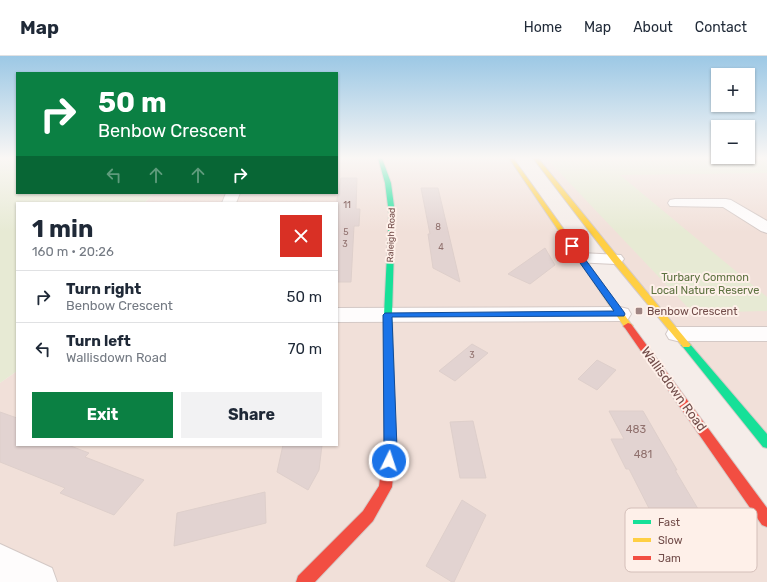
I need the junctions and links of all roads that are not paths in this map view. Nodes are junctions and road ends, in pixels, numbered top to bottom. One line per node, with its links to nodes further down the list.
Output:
1 (388, 183): 10 (street, Raleigh Road)
2 (528, 183): 6 (street, Wallisdown Road)
3 (554, 183): 7 (street)
4 (675, 203): 5 (street)
5 (767, 228)
6 (580, 258): 7 (street); 8 (street, Wallisdown Road)
7 (615, 259): 11 (street)
8 (620, 314): 10 (street); 14 (street, Wallisdown Road)
9 (338, 315): 10 (street)
10 (388, 315): 17 (street, Raleigh Road)
11 (677, 334): 12 (street); 13 (street)
12 (767, 334)
13 (767, 443)
14 (767, 520)
15 (0, 563): 16 (street)
16 (38, 582)
17 (304, 582)

